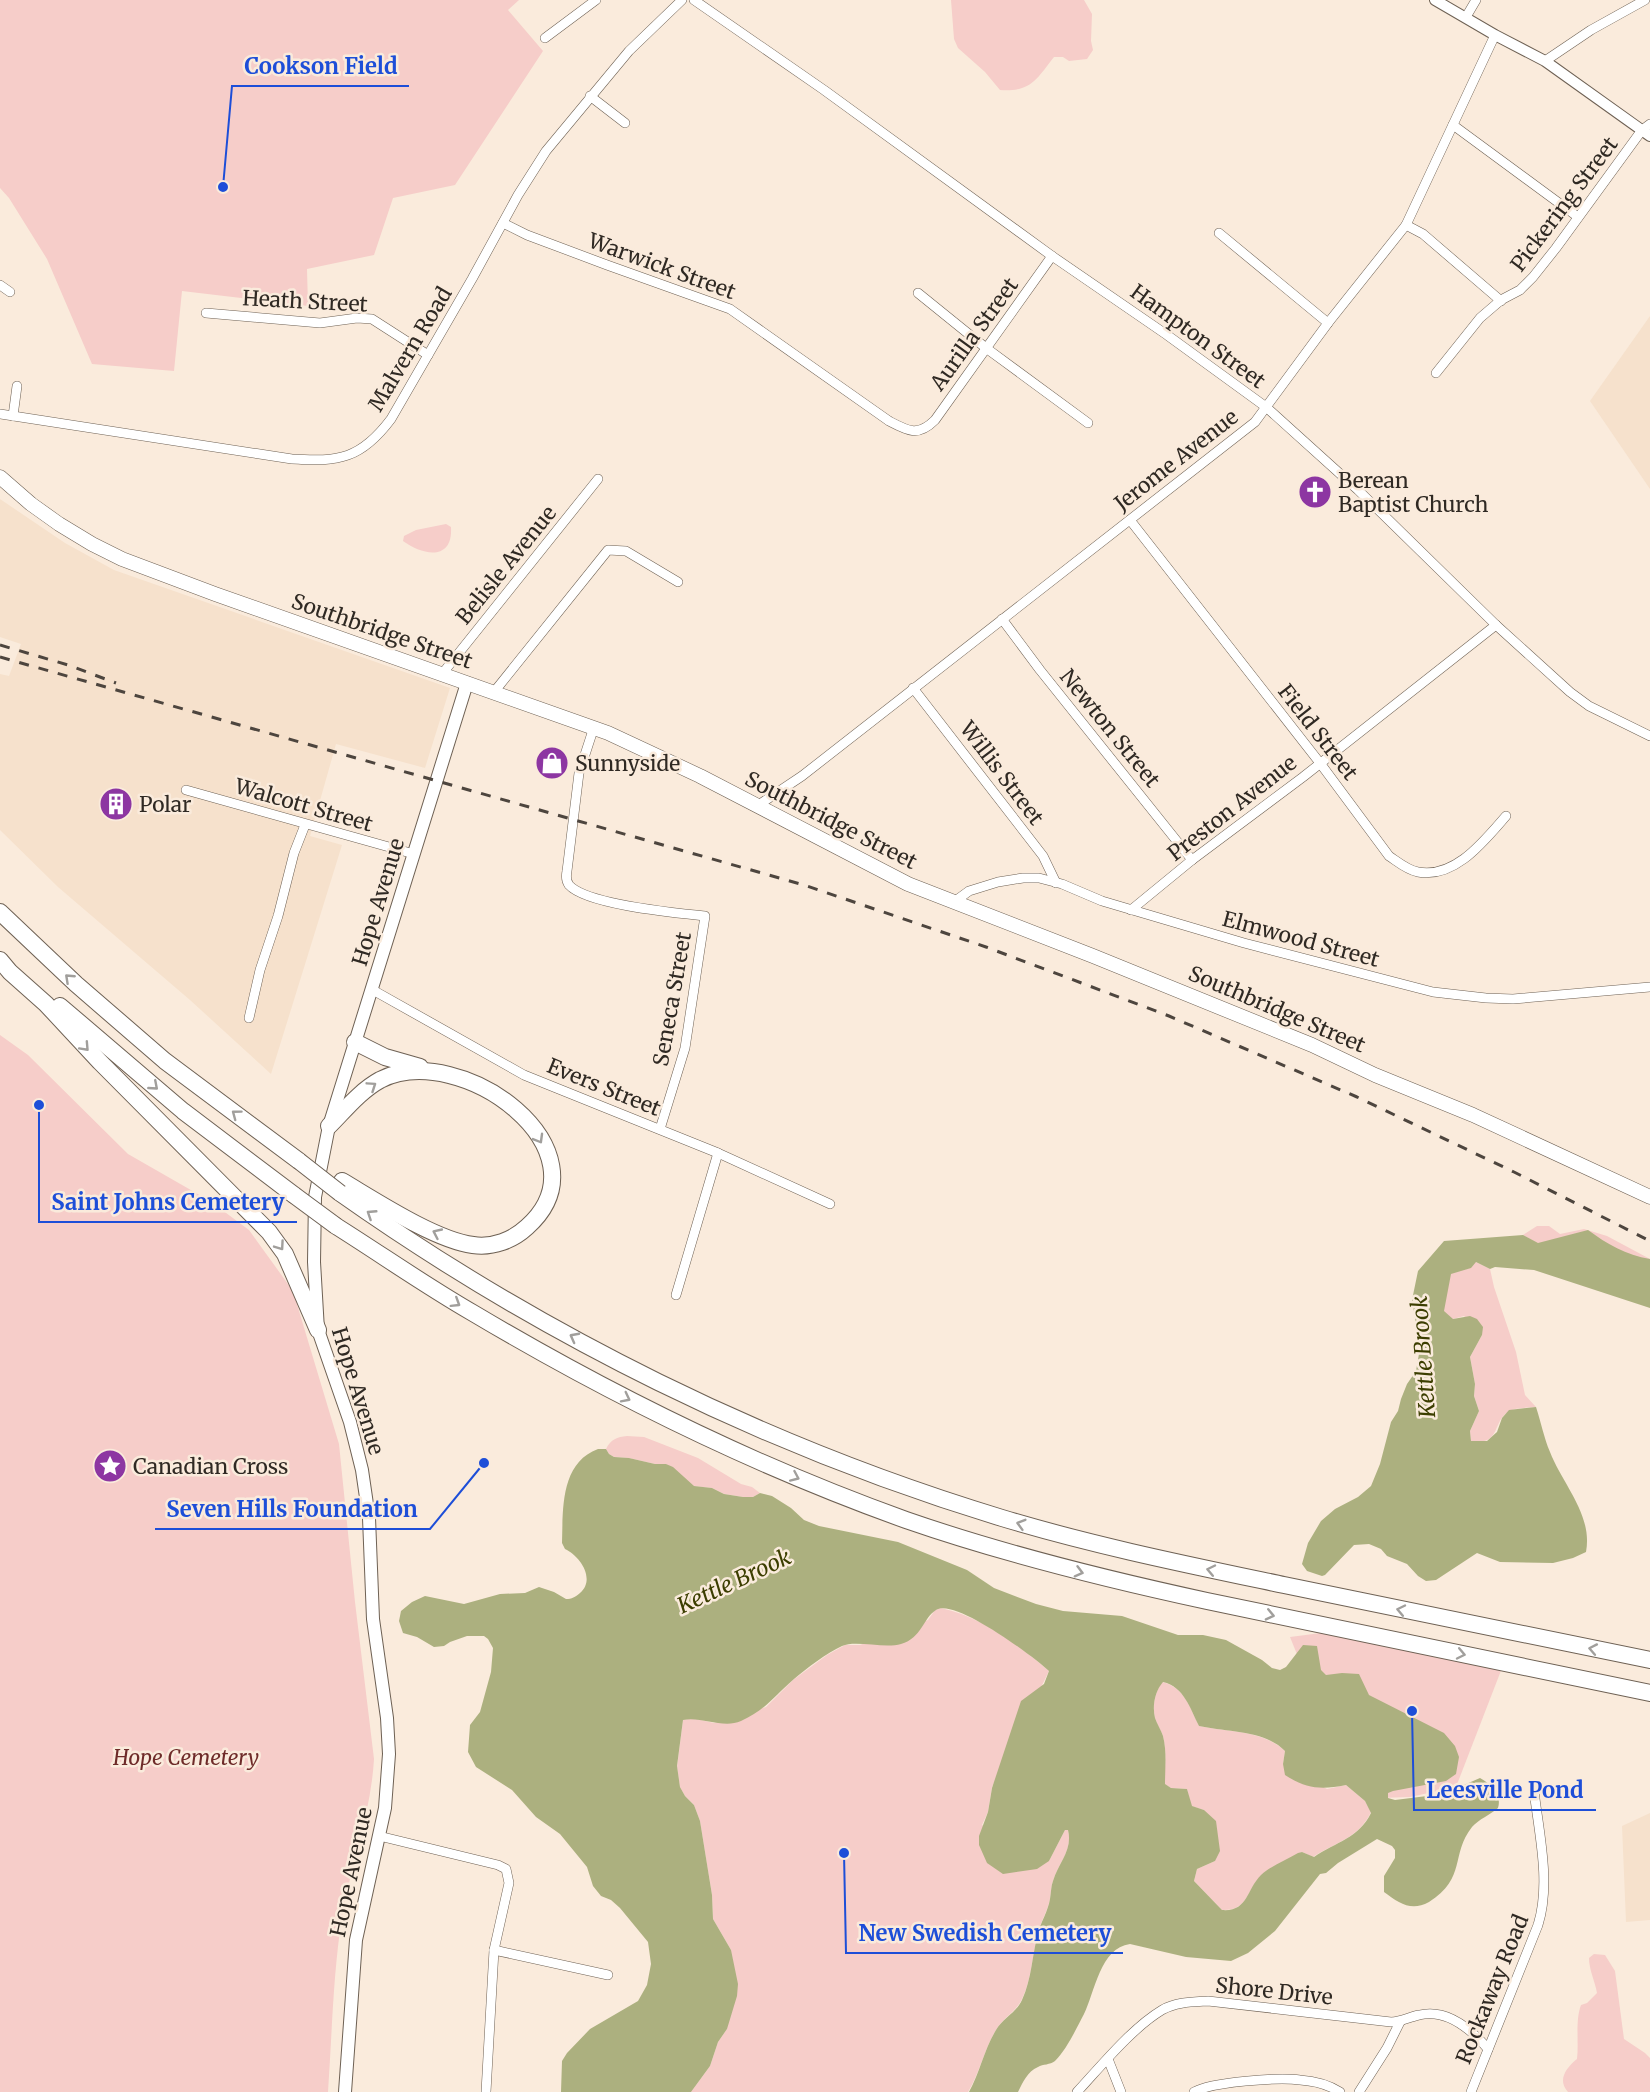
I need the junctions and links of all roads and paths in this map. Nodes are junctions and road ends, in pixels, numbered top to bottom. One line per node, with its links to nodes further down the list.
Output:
1 (596, 0): 9 (street)
2 (682, 0): 11 (street, Malvern Road)
3 (694, 0): 19 (street, Hampton Street)
4 (1436, 0): 7 (street)
5 (1476, 0): 7 (street)
6 (1645, 0): 10 (street)
7 (1466, 17): 8 (street)
8 (1495, 35): 10 (street); 13 (street, Jerome Avenue)
9 (545, 38)
10 (1545, 61): 14 (street)
11 (590, 96): 12 (street); 16 (street, Malvern Road)
12 (625, 123)
13 (1453, 125): 15 (street); 17 (street, Jerome Avenue)
14 (1647, 130): 15 (street, Pickering Street)
15 (1578, 217): 23 (street, Pickering Street)
16 (503, 223): 27 (street, Malvern Road); 34 (street, Warwick Street)
17 (1406, 225): 23 (street); 25 (street, Jerome Avenue)
18 (1219, 233): 25 (street)
19 (1052, 256): 26 (street, Aurilla Street); 30 (street, Hampton Street)
20 (0, 285): 21 (street)
21 (10, 292)
22 (918, 293): 26 (street)
23 (1501, 301): 28 (street, Pickering Street)
24 (206, 313): 27 (street, Heath Street)
25 (1328, 324): 30 (street, Jerome Avenue)
26 (986, 348): 33 (street); 34 (street, Aurilla Street)
27 (428, 355): 32 (street, Malvern Road)
28 (1436, 373)
29 (17, 386): 32 (street)
30 (1266, 407): 37 (street, Jerome Avenue); 40 (street, Hampton Street)
31 (0, 414): 32 (street, Malvern Road)
32 (13, 416)
33 (1088, 423)
34 (921, 430)
35 (0, 477): 41 (main road, Southbridge Street)
36 (598, 479): 41 (street, Belisle Avenue)
37 (1130, 520): 39 (street, Jerome Avenue); 47 (street, Field Street)
38 (678, 582): 44 (street)
39 (1002, 619): 43 (street, Jerome Avenue); 53 (street, Newton Street)
40 (1496, 625): 46 (street, Hampton Street); 47 (street, Preston Avenue)
41 (442, 674): 42 (main road, Southbridge Street)
42 (467, 683): 44 (main road, Southbridge Street); 52 (main road, Hope Avenue)
43 (913, 688): 49 (street, Jerome Avenue); 54 (street, Willis Street)
44 (494, 692): 45 (main road, Southbridge Street)
45 (594, 727): 49 (main road, Southbridge Street); 66 (street, Seneca Street)
46 (1650, 736)
47 (1320, 763): 50 (street, Field Street); 53 (street, Preston Avenue)
48 (186, 790): 51 (street, Walcott Street)
49 (757, 806): 55 (main road, Southbridge Street)
50 (1506, 816)
51 (305, 825): 52 (street, Walcott Street); 62 (street)
52 (414, 854): 61 (main road, Hope Avenue)
53 (1192, 860): 56 (street, Preston Avenue)
54 (1056, 883): 55 (street, Elmwood Street); 56 (street, Elmwood Street)
55 (954, 902): 69 (main road, Southbridge Street)
56 (1131, 910): 60 (street, Elmwood Street)
57 (0, 912): 68 (highway, one-way to 57, bridge)
58 (0, 950): 74 (highway, one-way to 74, bridge)
59 (0, 960): 72 (highway, one-way to 72)
60 (1650, 987)
61 (371, 989): 63 (main road, Hope Avenue); 66 (street, Evers Street)
62 (249, 1018)
63 (355, 1042): 64 (highway); 65 (main road, Hope Avenue)
64 (444, 1074): 65 (highway, one-way to 64); 68 (highway, one-way to 68)
65 (329, 1126): 72 (main road, Hope Avenue)
66 (660, 1129): 67 (street, Evers Street)
67 (718, 1153): 70 (street, Evers Street); 71 (street)
68 (341, 1187): 73 (highway, one-way to 68)
69 (1650, 1197)
70 (830, 1204)
71 (676, 1295)
72 (318, 1330): 76 (main road, Hope Avenue)
73 (1650, 1660)
74 (1650, 1693)
75 (1534, 1791): 80 (street, Rockaway Road)
76 (379, 1836): 77 (street); 82 (main road, Hope Avenue)
77 (494, 1950): 78 (street); 83 (street)
78 (608, 1975)
79 (1400, 2022): 80 (street, Shore Drive); 81 (street, Shore Drive); 88 (street)
80 (1488, 2049): 89 (street, Rockaway Road)
81 (1108, 2059): 84 (street, Shore Drive); 85 (street)
82 (345, 2092)
83 (486, 2092)
84 (1077, 2092)
85 (1121, 2092)
86 (1194, 2092): 87 (street)
87 (1340, 2092)
88 (1359, 2092)
89 (1471, 2092)

